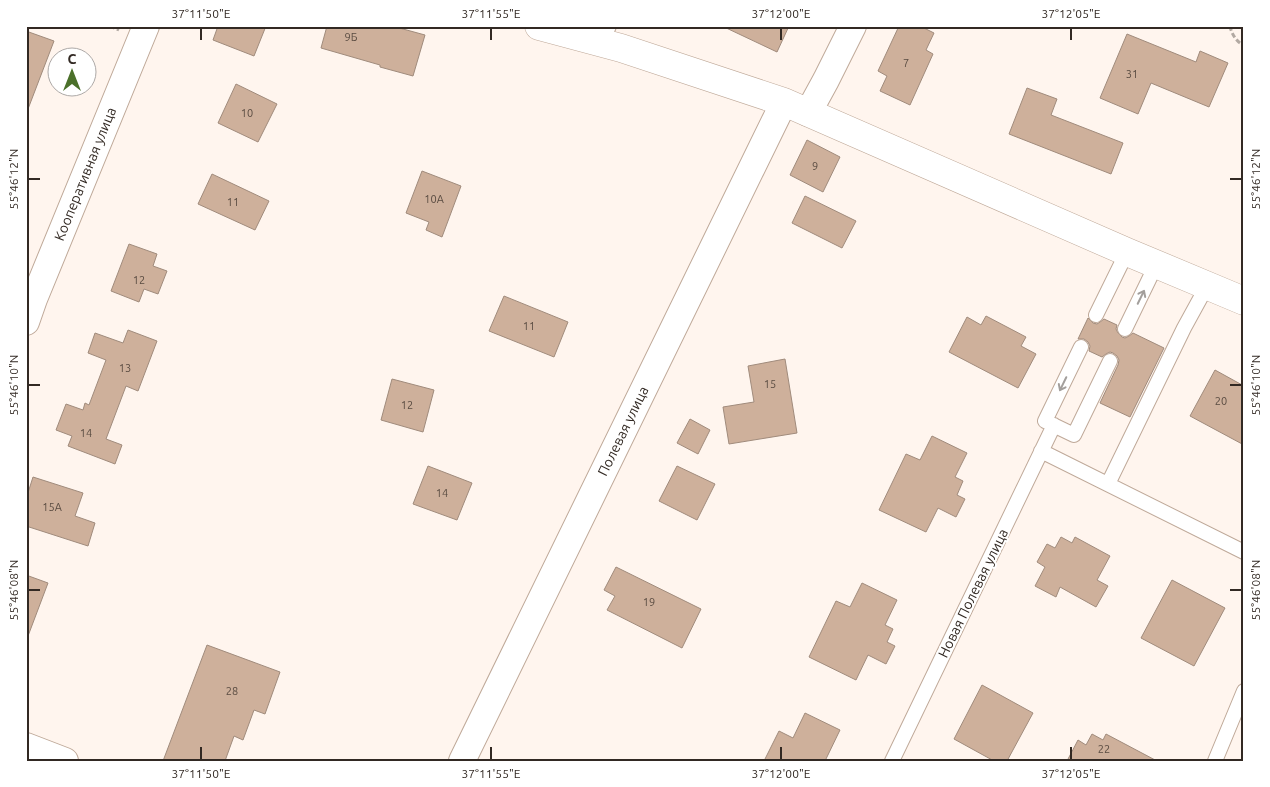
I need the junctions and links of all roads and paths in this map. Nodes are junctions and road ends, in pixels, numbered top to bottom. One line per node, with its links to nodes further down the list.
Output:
1 (146, 26): 14 (street, Кооперативная улица)
2 (539, 26): 5 (street)
3 (853, 26): 8 (street)
4 (1230, 26): 6 (path)
5 (605, 34): 7 (street)
6 (1244, 45)
7 (784, 102): 8 (street); 25 (street, Полевая улица)
8 (808, 113): 9 (street)
9 (1127, 252): 10 (street); 13 (lane)
10 (1156, 265): 11 (street); 15 (lane, one-way to 10)
11 (1207, 286): 12 (street); 20 (lane)
12 (1244, 301)
13 (1096, 315)
14 (26, 322)
15 (1125, 329)
16 (1081, 347): 18 (lane, Новая Полевая улица, one-way to 18)
17 (1110, 361): 18 (lane)
18 (1049, 423): 19 (lane, Новая Полевая улица)
19 (1041, 451): 20 (lane); 26 (lane, Новая Полевая улица)
20 (1108, 484): 21 (lane)
21 (1244, 552)
22 (1244, 690): 27 (lane)
23 (26, 746): 24 (street)
24 (66, 761)
25 (462, 761)
26 (892, 761)
27 (1215, 761)

